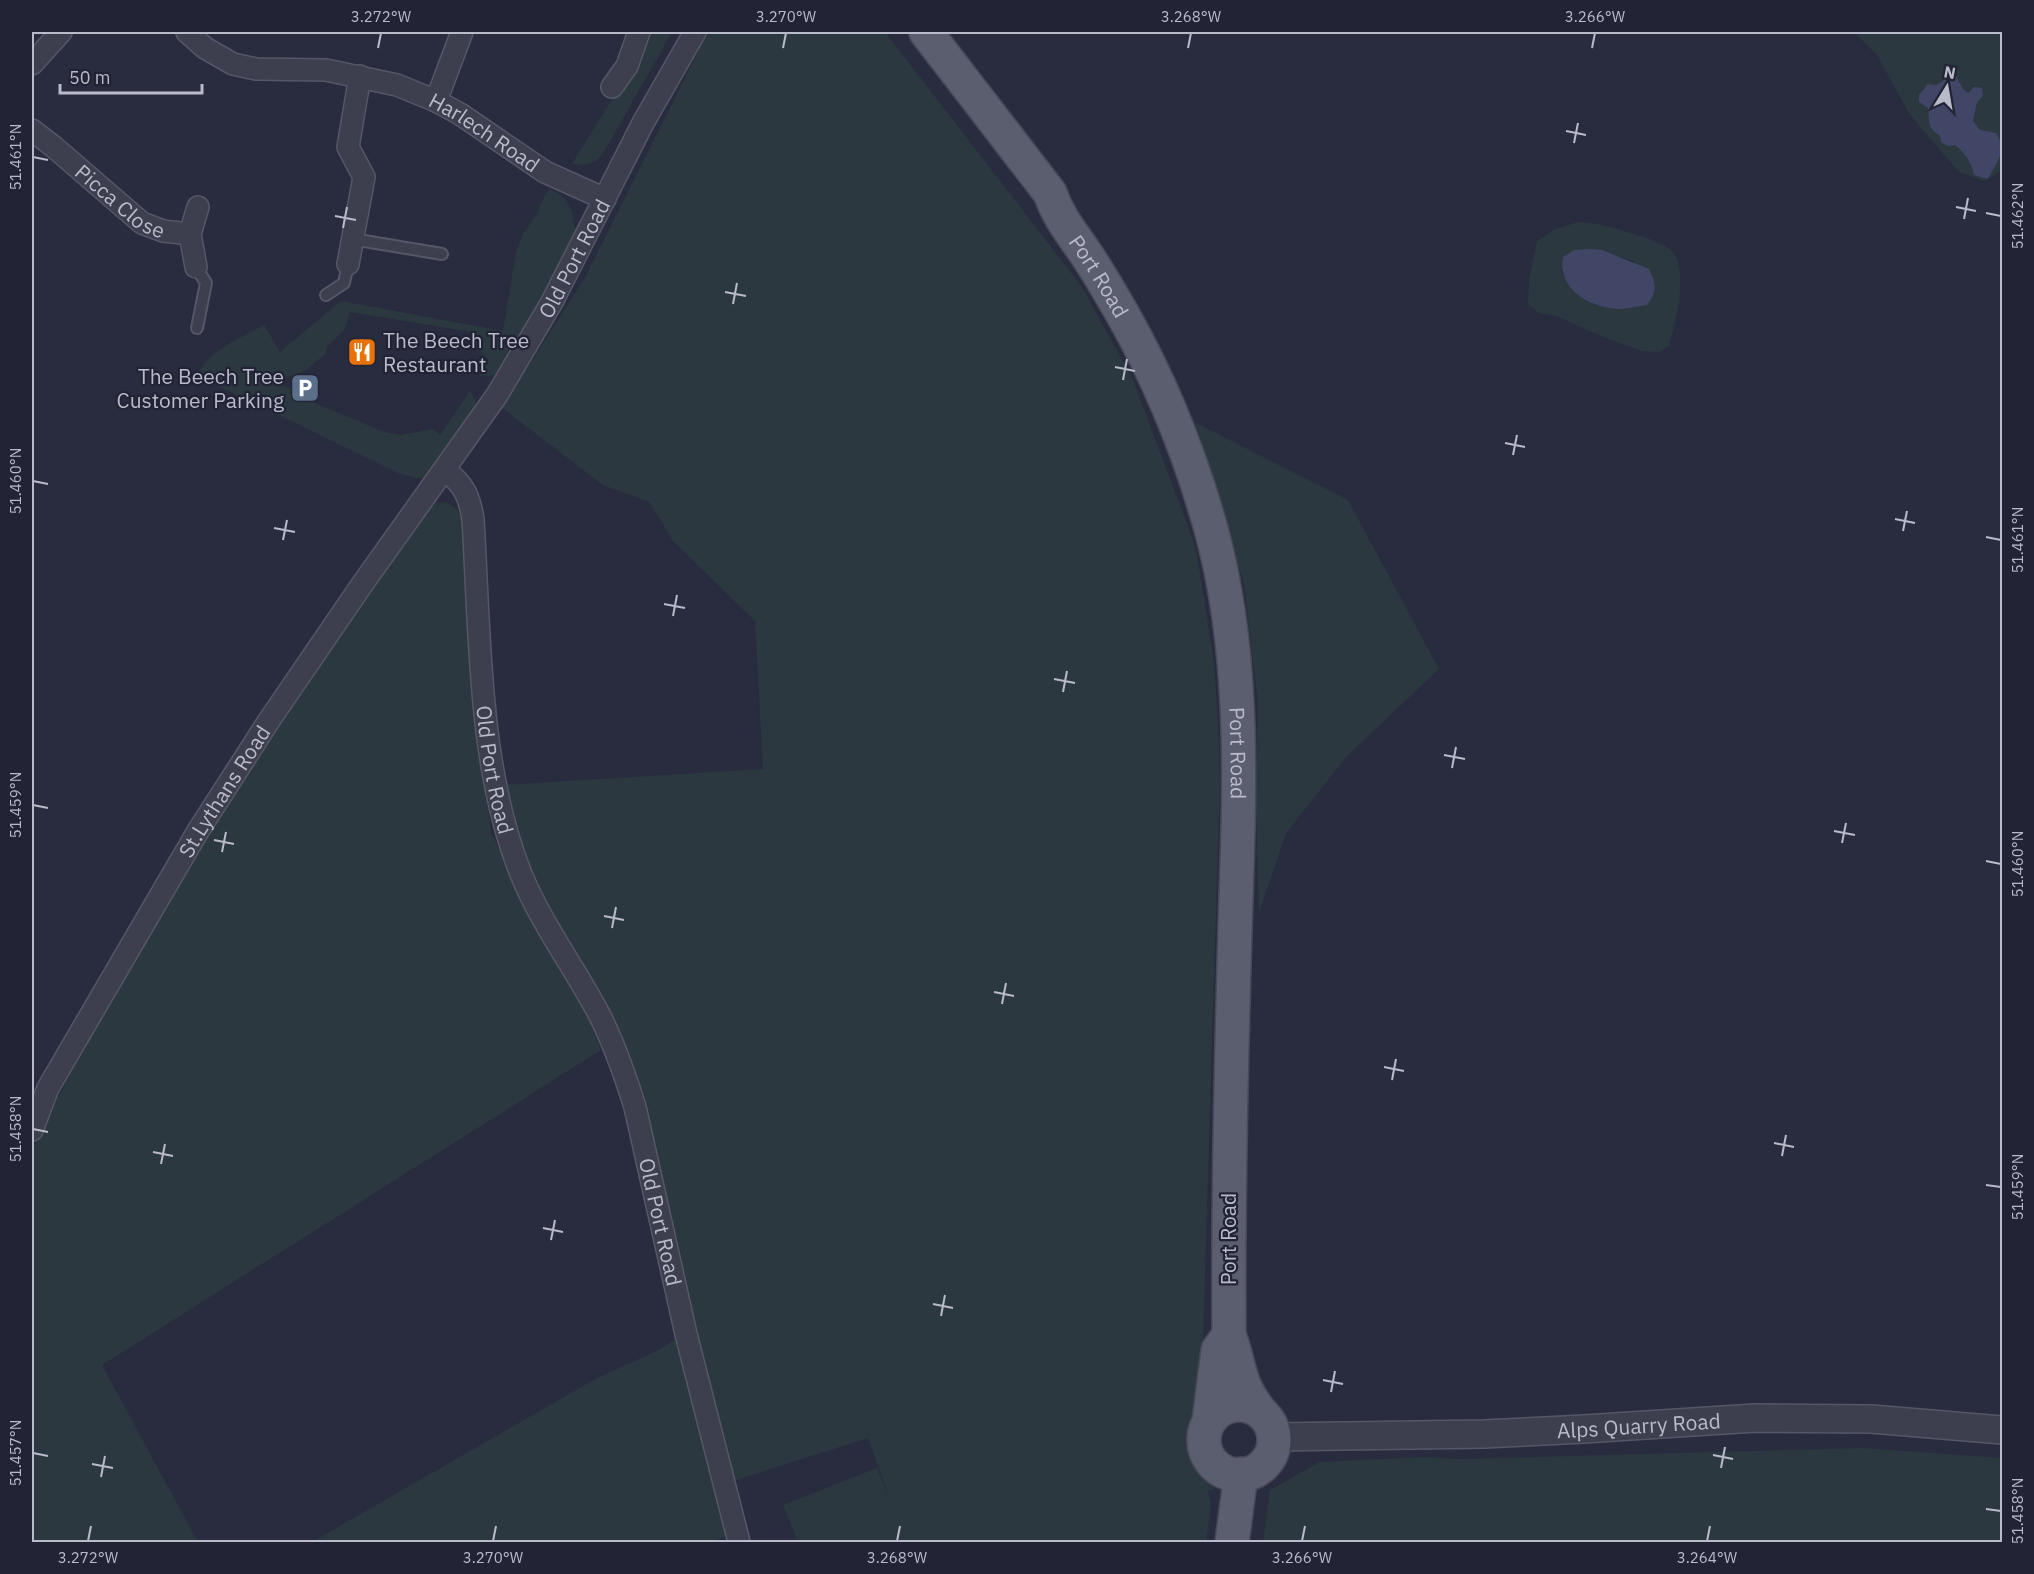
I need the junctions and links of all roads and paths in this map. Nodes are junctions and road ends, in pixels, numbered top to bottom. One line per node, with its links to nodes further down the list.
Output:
1 (61, 32): 8 (street)
2 (187, 32): 9 (street, Harlech Road)
3 (462, 32): 11 (street)
4 (639, 32): 10 (street)
5 (695, 32): 13 (street, Old Port Road)
6 (904, 32): 15 (main road, Port Road)
7 (926, 32): 15 (main road, Port Road)
8 (32, 64)
9 (360, 76): 11 (street, Harlech Road); 17 (street)
10 (612, 87)
11 (436, 100): 13 (street, Harlech Road)
12 (32, 130): 16 (street, Picca Close)
13 (605, 199): 23 (street, Old Port Road)
14 (198, 207): 16 (street, Picca Close)
15 (1056, 212): 25 (main road, Port Road)
16 (190, 234): 20 (street, Picca Close)
17 (352, 239): 18 (lane); 19 (street)
18 (442, 254)
19 (348, 264): 21 (lane)
20 (196, 267): 22 (lane)
21 (326, 295)
22 (197, 328)
23 (445, 470): 24 (street, St.Lythans Road); 30 (street, Old Port Road)
24 (32, 1130)
25 (1228, 1335): 26 (main road, Port Road); 27 (main road, Port Road)
26 (1209, 1421): 27 (main road); 29 (main road)
27 (1267, 1424): 28 (street, Alps Quarry Road); 29 (main road)
28 (2002, 1430)
29 (1241, 1474): 31 (main road)
30 (739, 1542)
31 (1232, 1542)

